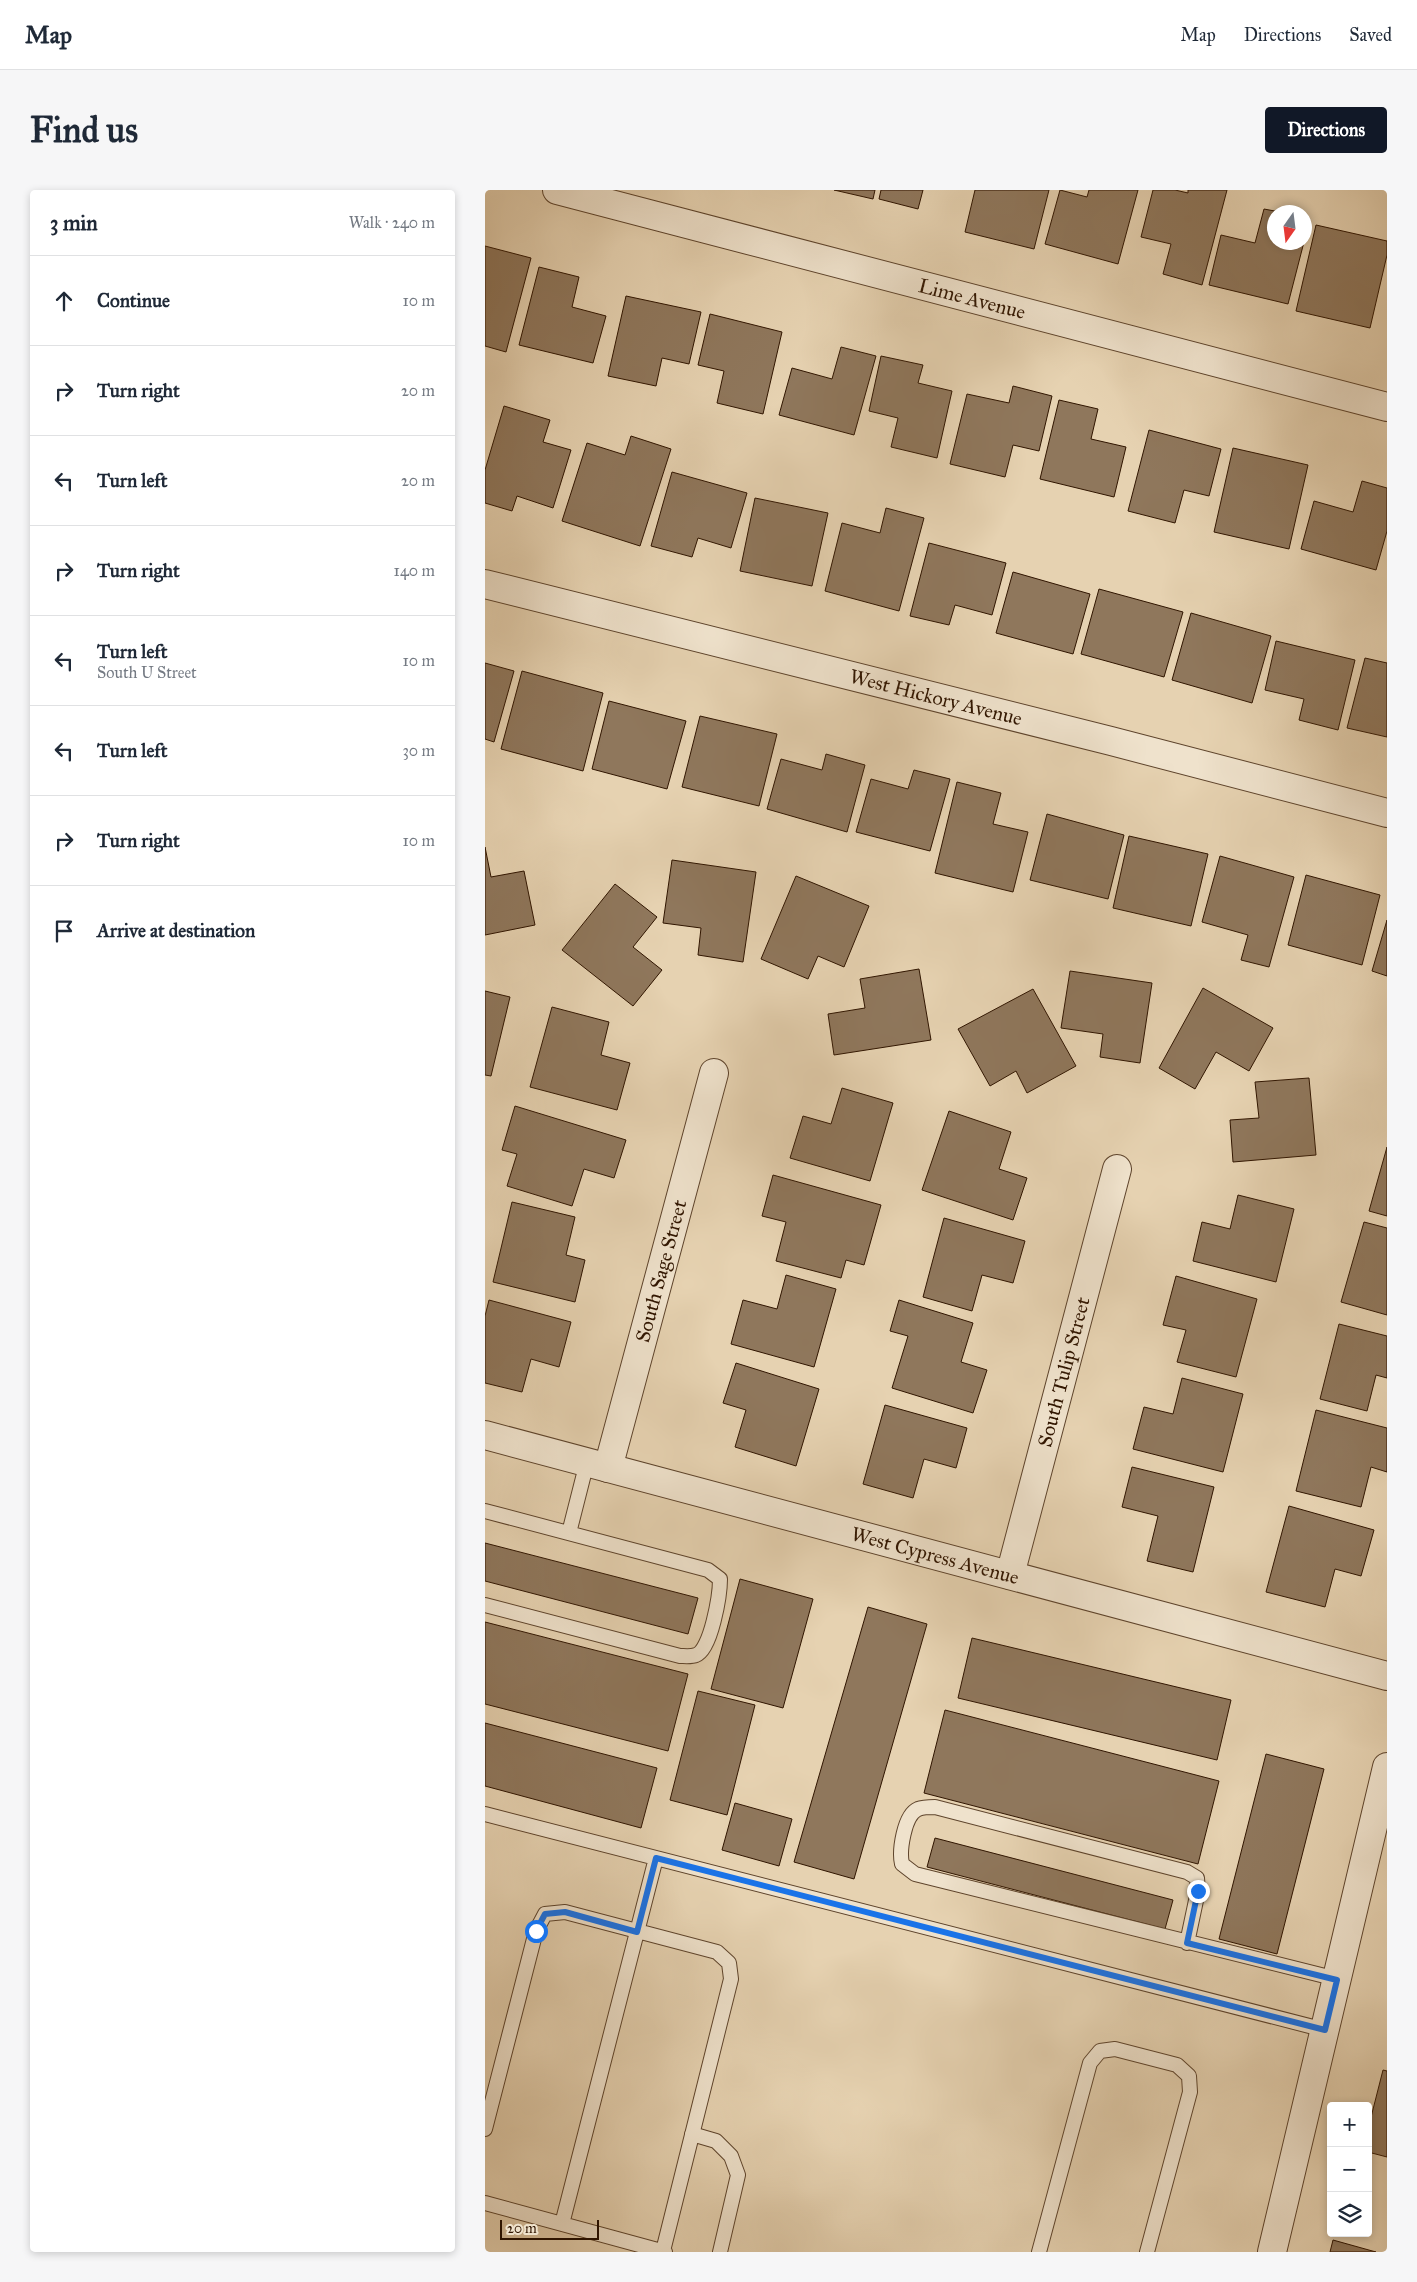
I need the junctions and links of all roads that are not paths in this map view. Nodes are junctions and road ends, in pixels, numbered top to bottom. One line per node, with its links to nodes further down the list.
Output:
1 (557, 190): 2 (street, Lime Avenue)
2 (1387, 407)
3 (485, 584): 4 (street, West Hickory Avenue)
4 (1387, 813)
5 (713, 1073): 8 (street, South Sage Street)
6 (1117, 1169): 11 (street, South Tulip Street)
7 (485, 1435): 8 (street, West Cypress Avenue)
8 (598, 1465): 10 (lane); 11 (street, West Cypress Avenue)
9 (485, 1511): 10 (lane)
10 (569, 1533): 12 (lane)
11 (1009, 1575): 13 (street, West Cypress Avenue)
12 (485, 1605)
13 (1387, 1676)
14 (1387, 1767): 19 (street)
15 (485, 1814): 16 (lane)
16 (656, 1858): 17 (lane); 20 (lane)
17 (637, 1932): 21 (lane); 22 (lane); 24 (lane)
18 (1187, 1943): 18 (lane); 19 (lane)
19 (1337, 1980): 20 (street)
20 (1325, 2030): 29 (street)
21 (485, 2130)
22 (692, 2134): 25 (lane); 26 (lane)
23 (485, 2203): 24 (lane)
24 (562, 2224): 25 (lane)
25 (664, 2252)
26 (719, 2252)
27 (1039, 2252): 28 (lane)
28 (1147, 2252)
29 (1272, 2252)

